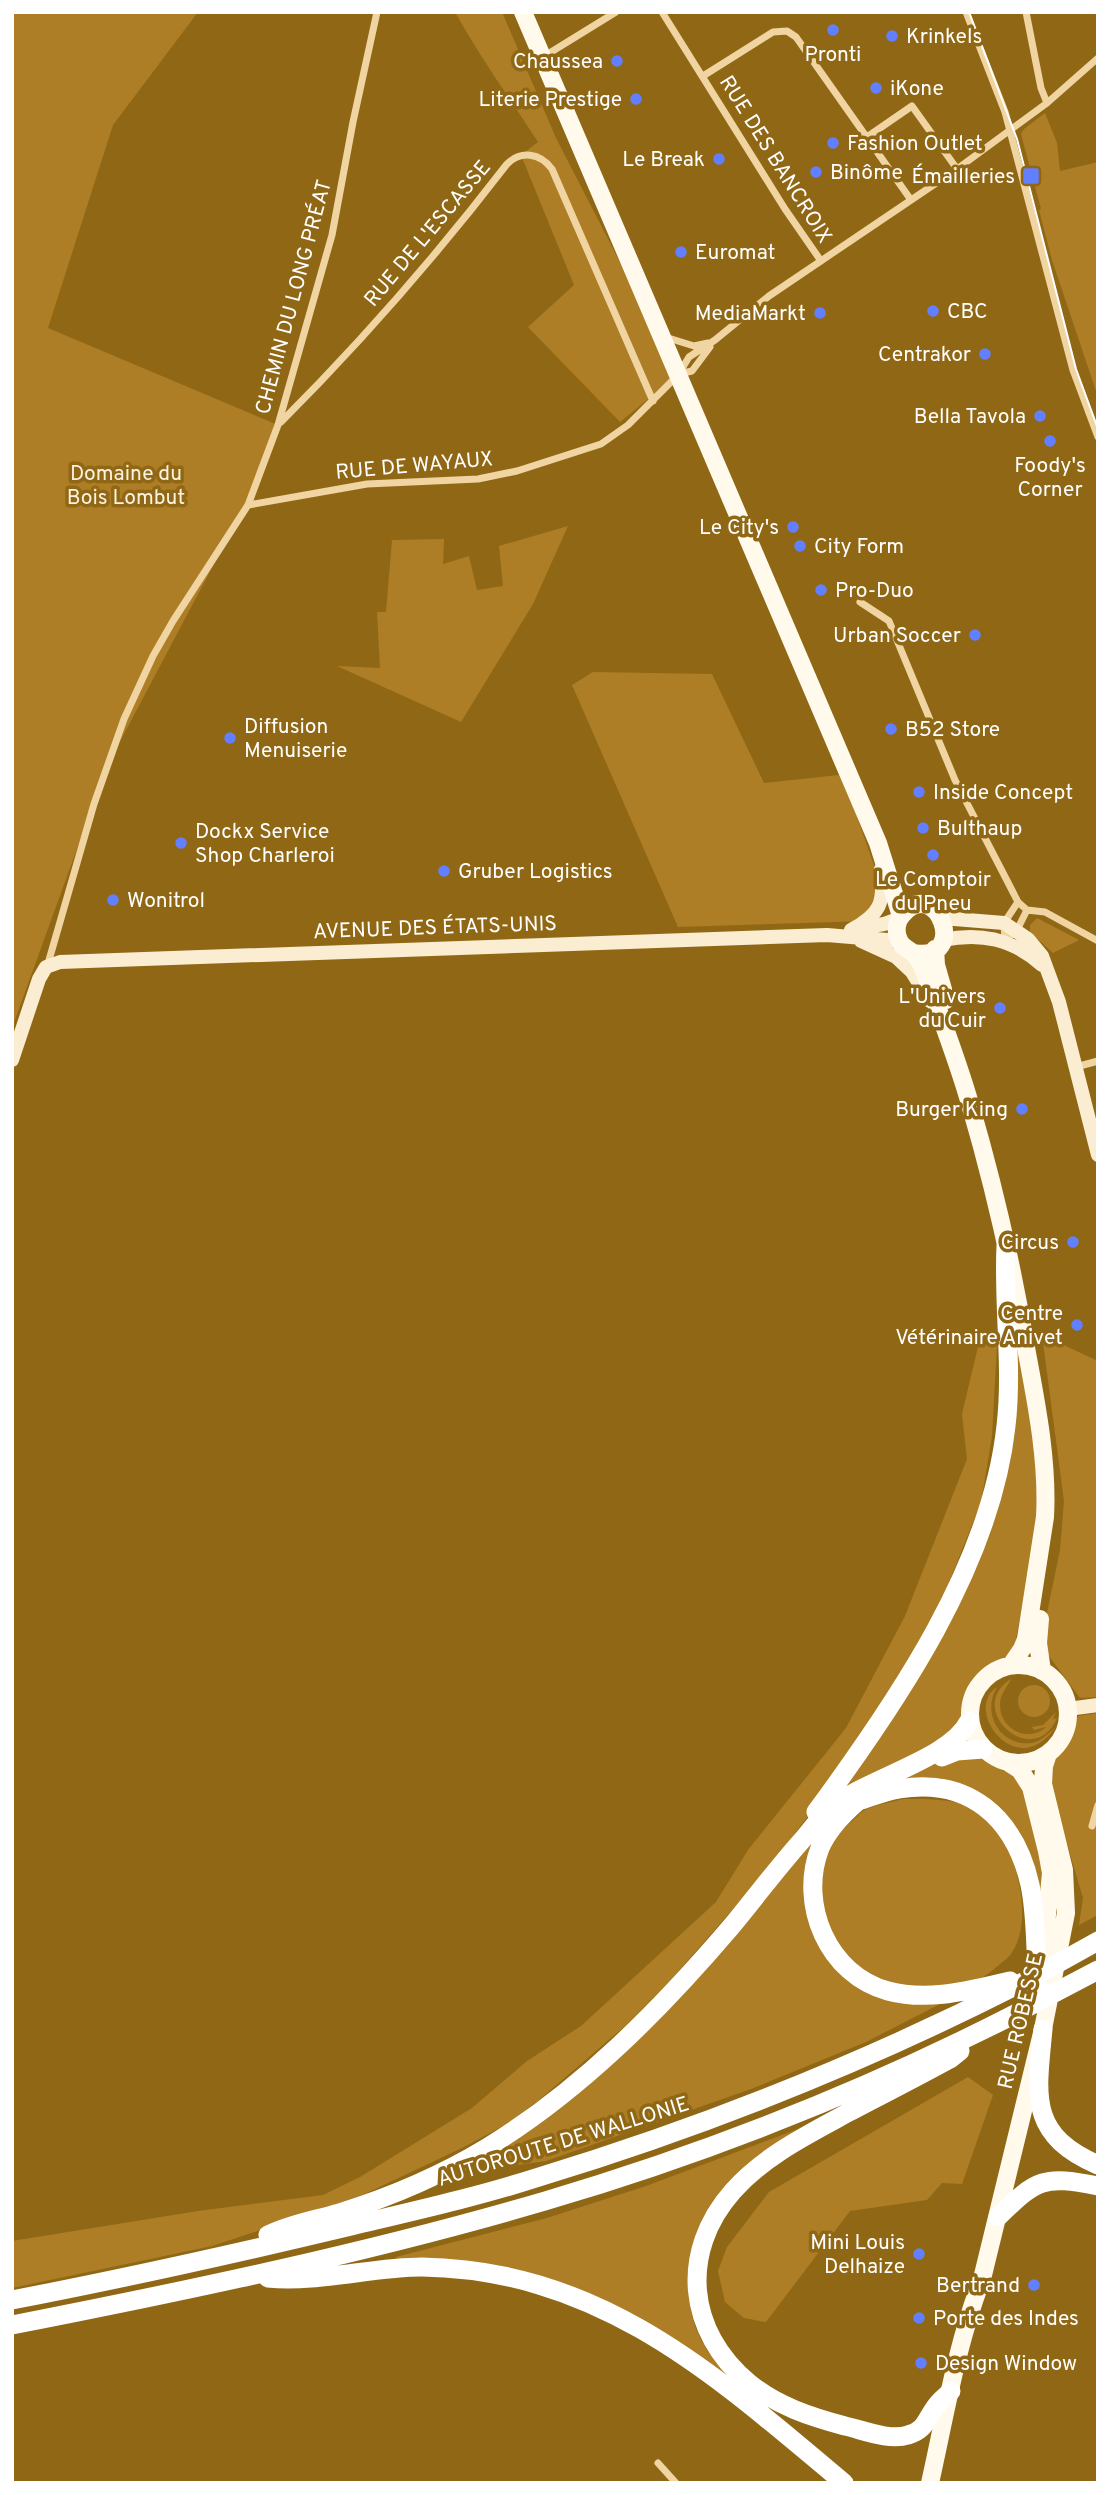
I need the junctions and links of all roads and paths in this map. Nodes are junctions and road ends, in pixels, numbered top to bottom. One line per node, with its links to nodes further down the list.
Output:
1 (377, 12): 20 (street, CHEMIN DU LONG PRÉAT)
2 (523, 12): 7 (main road)
3 (616, 12): 7 (street)
4 (662, 12): 9 (street, RUE DES BANCROIX)
5 (966, 12): 11 (street)
6 (1026, 12): 10 (street)
7 (542, 57): 16 (main road)
8 (1098, 58): 10 (street, RUE DE WAYAUX)
9 (703, 76): 12 (street); 15 (street, RUE DES BANCROIX)
10 (1047, 103): 11 (street, RUE DE WAYAUX)
11 (1010, 129): 13 (street, RUE DE WAYAUX); 21 (street)
12 (867, 138): 13 (street); 14 (street)
13 (957, 169): 14 (street, RUE DE WAYAUX)
14 (911, 200): 15 (street, RUE DE WAYAUX)
15 (821, 261): 17 (street, RUE DE WAYAUX)
16 (662, 336): 17 (street); 18 (main road)
17 (715, 340): 18 (street, RUE DE WAYAUX)
18 (678, 374): 19 (street, RUE DE WAYAUX); 24 (main road)
19 (653, 401): 20 (street, RUE DE L'ESCASSE); 22 (street, RUE DE WAYAUX)
20 (278, 425): 22 (street, CHEMIN DU LONG PRÉAT)
21 (1098, 437)
22 (248, 505): 36 (street, CHEMIN DU LONG PRÉAT)
23 (860, 602): 25 (street)
24 (878, 844): 27 (main road); 30 (street)
25 (1018, 902): 26 (street); 29 (street)
26 (1027, 909): 29 (street); 33 (street)
27 (906, 914): 28 (main road); 30 (street, AVENUE DES ÉTATS-UNIS); 31 (main road)
28 (942, 918): 29 (street); 34 (main road)
29 (1010, 927): 32 (street); 32 (street); 37 (street)
30 (854, 934): 31 (street, AVENUE DES ÉTATS-UNIS); 36 (street, AVENUE DES ÉTATS-UNIS); 38 (street)
31 (899, 941): 35 (main road)
32 (1005, 941): 34 (street); 37 (street)
33 (1098, 941)
34 (939, 945): 35 (main road); 45 (main road)
35 (914, 953): 38 (main road)
36 (46, 967): 39 (street)
37 (1046, 968): 41 (street)
38 (937, 1006): 43 (main road)
39 (12, 1060)
40 (1098, 1061): 41 (street)
41 (1076, 1067): 42 (street)
42 (1098, 1155)
43 (1006, 1246): 44 (main road); 55 (highway)
44 (1011, 1665): 45 (main road); 48 (main road)
45 (1042, 1671): 47 (main road)
46 (1098, 1706): 47 (street)
47 (1068, 1709): 50 (main road)
48 (969, 1721): 49 (main road); 55 (highway)
49 (983, 1749): 51 (main road); 52 (highway)
50 (1048, 1754): 51 (main road); 62 (main road, RUE ROBESSE)
51 (1009, 1763): 59 (main road, RUE ROBESSE)
52 (858, 1801): 59 (highway); 60 (highway)
53 (1098, 1805): 54 (street)
54 (1092, 1826)
55 (792, 1850): 66 (highway)
56 (1098, 1941): 59 (highway, bridge)
57 (1098, 1970): 59 (highway)
58 (1098, 1982): 59 (highway)
59 (1043, 1987): 60 (highway); 61 (highway, bridge); 68 (main road, RUE ROBESSE)
60 (990, 1993): 66 (highway, AUTOROUTE DE WALLONIE)
61 (986, 2029): 67 (highway); 71 (highway)
62 (1044, 2029): 63 (highway); 65 (main road, RUE ROBESSE)
63 (1098, 2165)
64 (1098, 2186): 65 (highway)
65 (998, 2217): 68 (main road, RUE ROBESSE)
66 (228, 2256): 69 (highway, AUTOROUTE DE WALLONIE)
67 (250, 2276): 70 (highway); 74 (highway)
68 (975, 2296): 71 (main road, RUE ROBESSE)
69 (12, 2300)
70 (12, 2325)
71 (950, 2391): 75 (main road, RUE ROBESSE)
72 (658, 2463): 73 (street)
73 (676, 2483)
74 (844, 2483)
75 (930, 2483)

